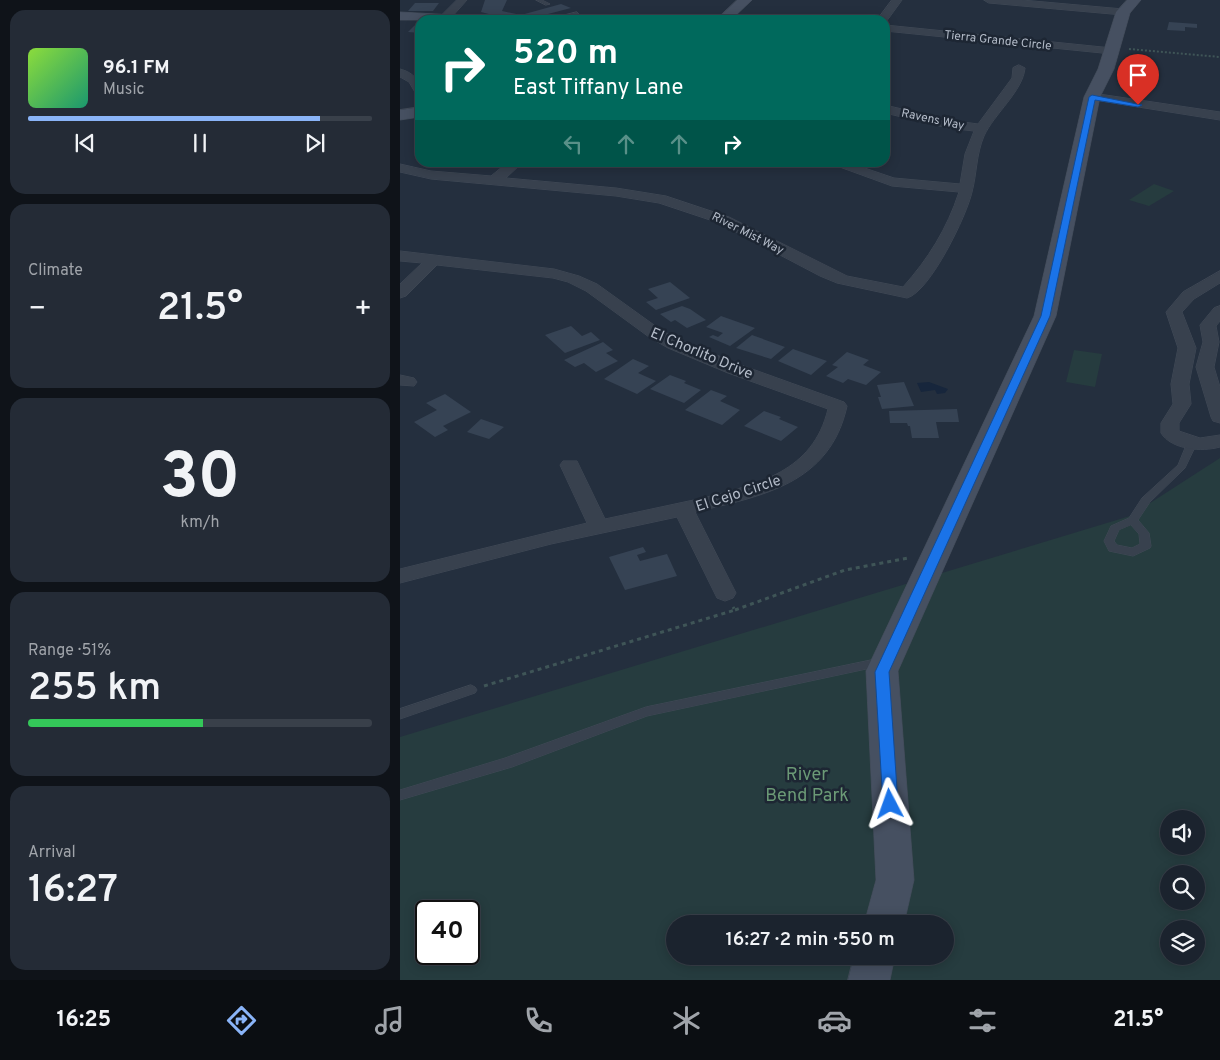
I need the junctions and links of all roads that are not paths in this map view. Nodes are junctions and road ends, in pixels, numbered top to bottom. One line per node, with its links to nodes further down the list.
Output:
1 (462, 0): 9 (street)
2 (538, 0): 6 (lane)
3 (745, 0): 11 (street)
4 (898, 0): 12 (street)
5 (989, 0): 7 (street)
6 (548, 4)
7 (1128, 6): 16 (street)
8 (577, 13): 10 (lane)
9 (448, 15)
10 (569, 15)
11 (728, 15)
12 (886, 15)
13 (400, 16): 14 (street)
14 (415, 16)
15 (890, 28): 16 (street, Tierra Grande Circle)
16 (1112, 49): 20 (street)
17 (1019, 68): 27 (street, River Mist Way)
18 (400, 72): 19 (street)
19 (415, 83)
20 (1092, 97): 22 (street); 50 (street)
21 (890, 110): 27 (street, Ravens Way)
22 (1182, 112): 25 (street); 26 (street)
23 (415, 113): 24 (street)
24 (400, 115)
25 (1220, 116)
26 (1220, 127)
27 (982, 128): 32 (street, River Mist Way)
28 (510, 167): 31 (street)
29 (847, 167): 32 (street)
30 (400, 168): 31 (street, River Mist Way)
31 (493, 182): 32 (street, River Mist Way)
32 (966, 189)
33 (400, 256): 34 (street, El Chorlito Drive)
34 (433, 261): 37 (street); 40 (street, El Chorlito Drive)
35 (1220, 276): 36 (street)
36 (1199, 289): 38 (street); 43 (street)
37 (400, 293)
38 (1220, 297)
39 (1220, 311): 41 (street)
40 (838, 406): 45 (street, El Cejo Circle)
41 (1220, 417)
42 (1220, 442): 43 (street)
43 (1192, 444): 46 (lane)
44 (570, 465): 47 (street)
45 (684, 510): 47 (street, El Cejo Circle); 49 (street)
46 (1133, 520)
47 (599, 527): 48 (street, El Cejo Circle)
48 (400, 576)
49 (730, 602)
50 (887, 660): 53 (lane); 54 (street)
51 (471, 690): 52 (lane)
52 (400, 714)
53 (400, 795)
54 (886, 915)
55 (873, 965): 56 (street)
56 (869, 980)

